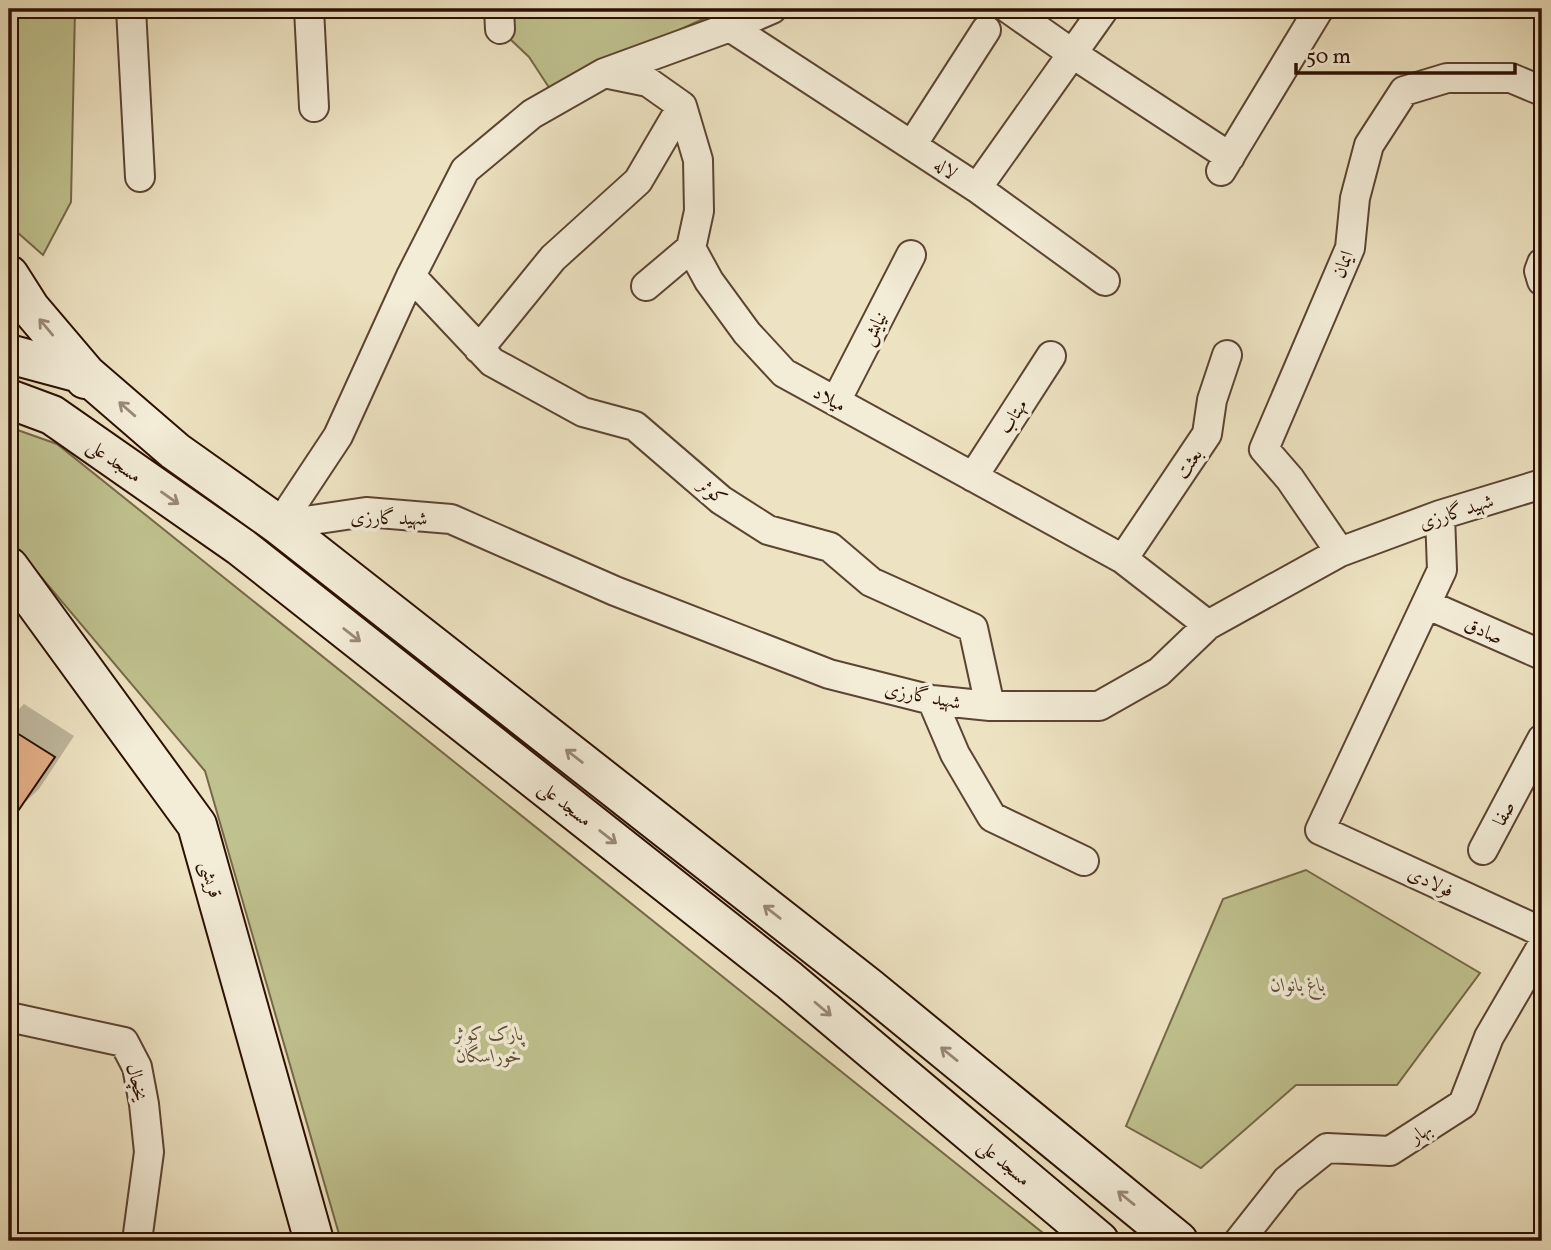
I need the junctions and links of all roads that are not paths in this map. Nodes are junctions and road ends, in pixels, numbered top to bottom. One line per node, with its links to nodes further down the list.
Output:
1 (131, 9): 15 (street)
2 (309, 9): 13 (street)
3 (772, 9): 7 (street)
4 (1009, 9): 9 (street)
5 (1104, 9): 9 (street, لاله)
6 (1319, 9): 9 (street)
7 (730, 27): 10 (street); 14 (street, لاله)
8 (986, 30): 14 (street)
9 (1073, 54): 16 (street, لاله)
10 (604, 73): 12 (street); 21 (street)
11 (1542, 91): 37 (street, ایمان)
12 (682, 106): 17 (street); 25 (street)
13 (314, 107)
14 (912, 145): 16 (street, لاله)
15 (140, 177)
16 (977, 188): 22 (street)
17 (691, 248): 24 (street); 31 (street, میلاد)
18 (911, 256): 31 (street, نیایش)
19 (1542, 263): 23 (street)
20 (9, 275): 29 (main road, one-way to 20)
21 (411, 276): 25 (street, کوثر); 36 (street)
22 (1105, 281)
23 (1542, 281)
24 (646, 286)
25 (479, 348): 44 (street, کوثر)
26 (9, 354): 29 (main road)
27 (1227, 355): 38 (street, بعثت)
28 (1051, 356): 33 (street, مهتاب)
29 (87, 375): 32 (main road); 36 (main road, one-way to 29)
30 (9, 399): 32 (main road, مسجد علی)
31 (836, 401): 33 (street, میلاد)
32 (65, 425): 51 (main road, مسجد علی, one-way to 51)
33 (973, 477): 38 (street, میلاد)
34 (1542, 483): 35 (street, شهید گارزی)
35 (1440, 515): 37 (street, شهید گارزی); 40 (street)
36 (279, 525): 43 (street, شهید گارزی); 49 (main road, one-way to 36)
37 (1340, 552): 41 (street, شهید گارزی)
38 (1123, 559): 41 (street, میلاد)
39 (9, 567): 54 (main road, قریشی)
40 (1426, 604): 42 (street, صادق); 48 (street, فولادی)
41 (1208, 625): 44 (street, شهید گارزی)
42 (1542, 655)
43 (932, 699): 44 (street, شهید گارزی); 47 (street)
44 (990, 706)
45 (1542, 739): 46 (street, صفا)
46 (1483, 850)
47 (1084, 861)
48 (1542, 932)
49 (813, 945): 51 (main road); 56 (main road, one-way to 49)
50 (1542, 946): 57 (street, بهار)
51 (789, 981): 55 (main road, مسجد علی, one-way to 55)
52 (9, 1017): 53 (street, یخچال)
53 (137, 1241)
54 (314, 1241)
55 (1099, 1241)
56 (1178, 1241)
57 (1239, 1241)

